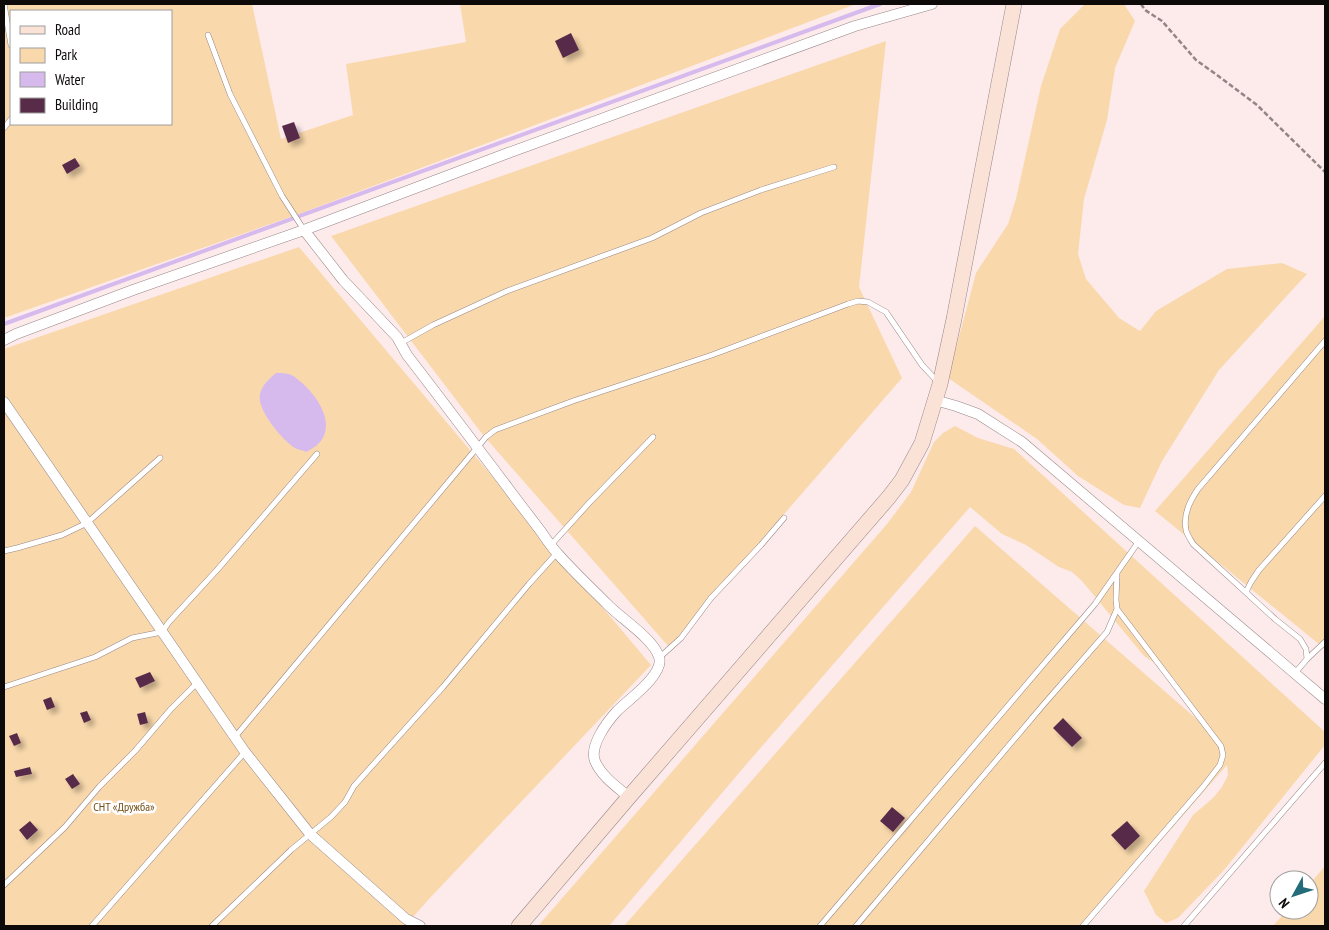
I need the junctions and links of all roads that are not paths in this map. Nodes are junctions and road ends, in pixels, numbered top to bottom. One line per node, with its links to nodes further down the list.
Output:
1 (4, 4): 5 (lane)
2 (932, 4): 7 (street)
3 (1014, 4): 11 (street)
4 (208, 35): 7 (lane)
5 (10, 39)
6 (834, 167): 10 (lane)
7 (302, 228): 8 (street); 10 (street)
8 (4, 340)
9 (1325, 341): 25 (lane)
10 (400, 343): 15 (street)
11 (940, 384): 12 (street); 15 (lane)
12 (935, 400): 21 (street); 38 (street)
13 (4, 402): 20 (street)
14 (653, 437): 22 (lane)
15 (477, 448): 22 (street); 35 (lane)
16 (317, 454): 27 (lane)
17 (160, 458): 20 (lane)
18 (1325, 496): 25 (lane)
19 (784, 518): 29 (lane)
20 (87, 523): 23 (lane); 27 (street)
21 (1139, 541): 24 (lane); 31 (street)
22 (554, 549): 29 (street); 39 (lane)
23 (4, 550)
24 (1118, 572): 26 (lane); 45 (lane)
25 (1246, 592): 30 (lane)
26 (1117, 609): 46 (lane); 47 (lane)
27 (162, 632): 32 (street); 33 (lane)
28 (1325, 642): 30 (lane)
29 (660, 657): 38 (street)
30 (1307, 659): 31 (lane)
31 (1295, 674): 34 (street)
32 (197, 682): 35 (street); 40 (lane)
33 (4, 687)
34 (1325, 699)
35 (235, 737): 36 (street)
36 (245, 752): 39 (street); 41 (lane)
37 (1325, 763): 48 (lane)
38 (629, 797): 44 (street)
39 (310, 834): 42 (lane); 43 (street)
40 (4, 885)
41 (92, 926)
42 (212, 926)
43 (420, 926)
44 (519, 926)
45 (820, 926)
46 (856, 926)
47 (1083, 926)
48 (1184, 926)

